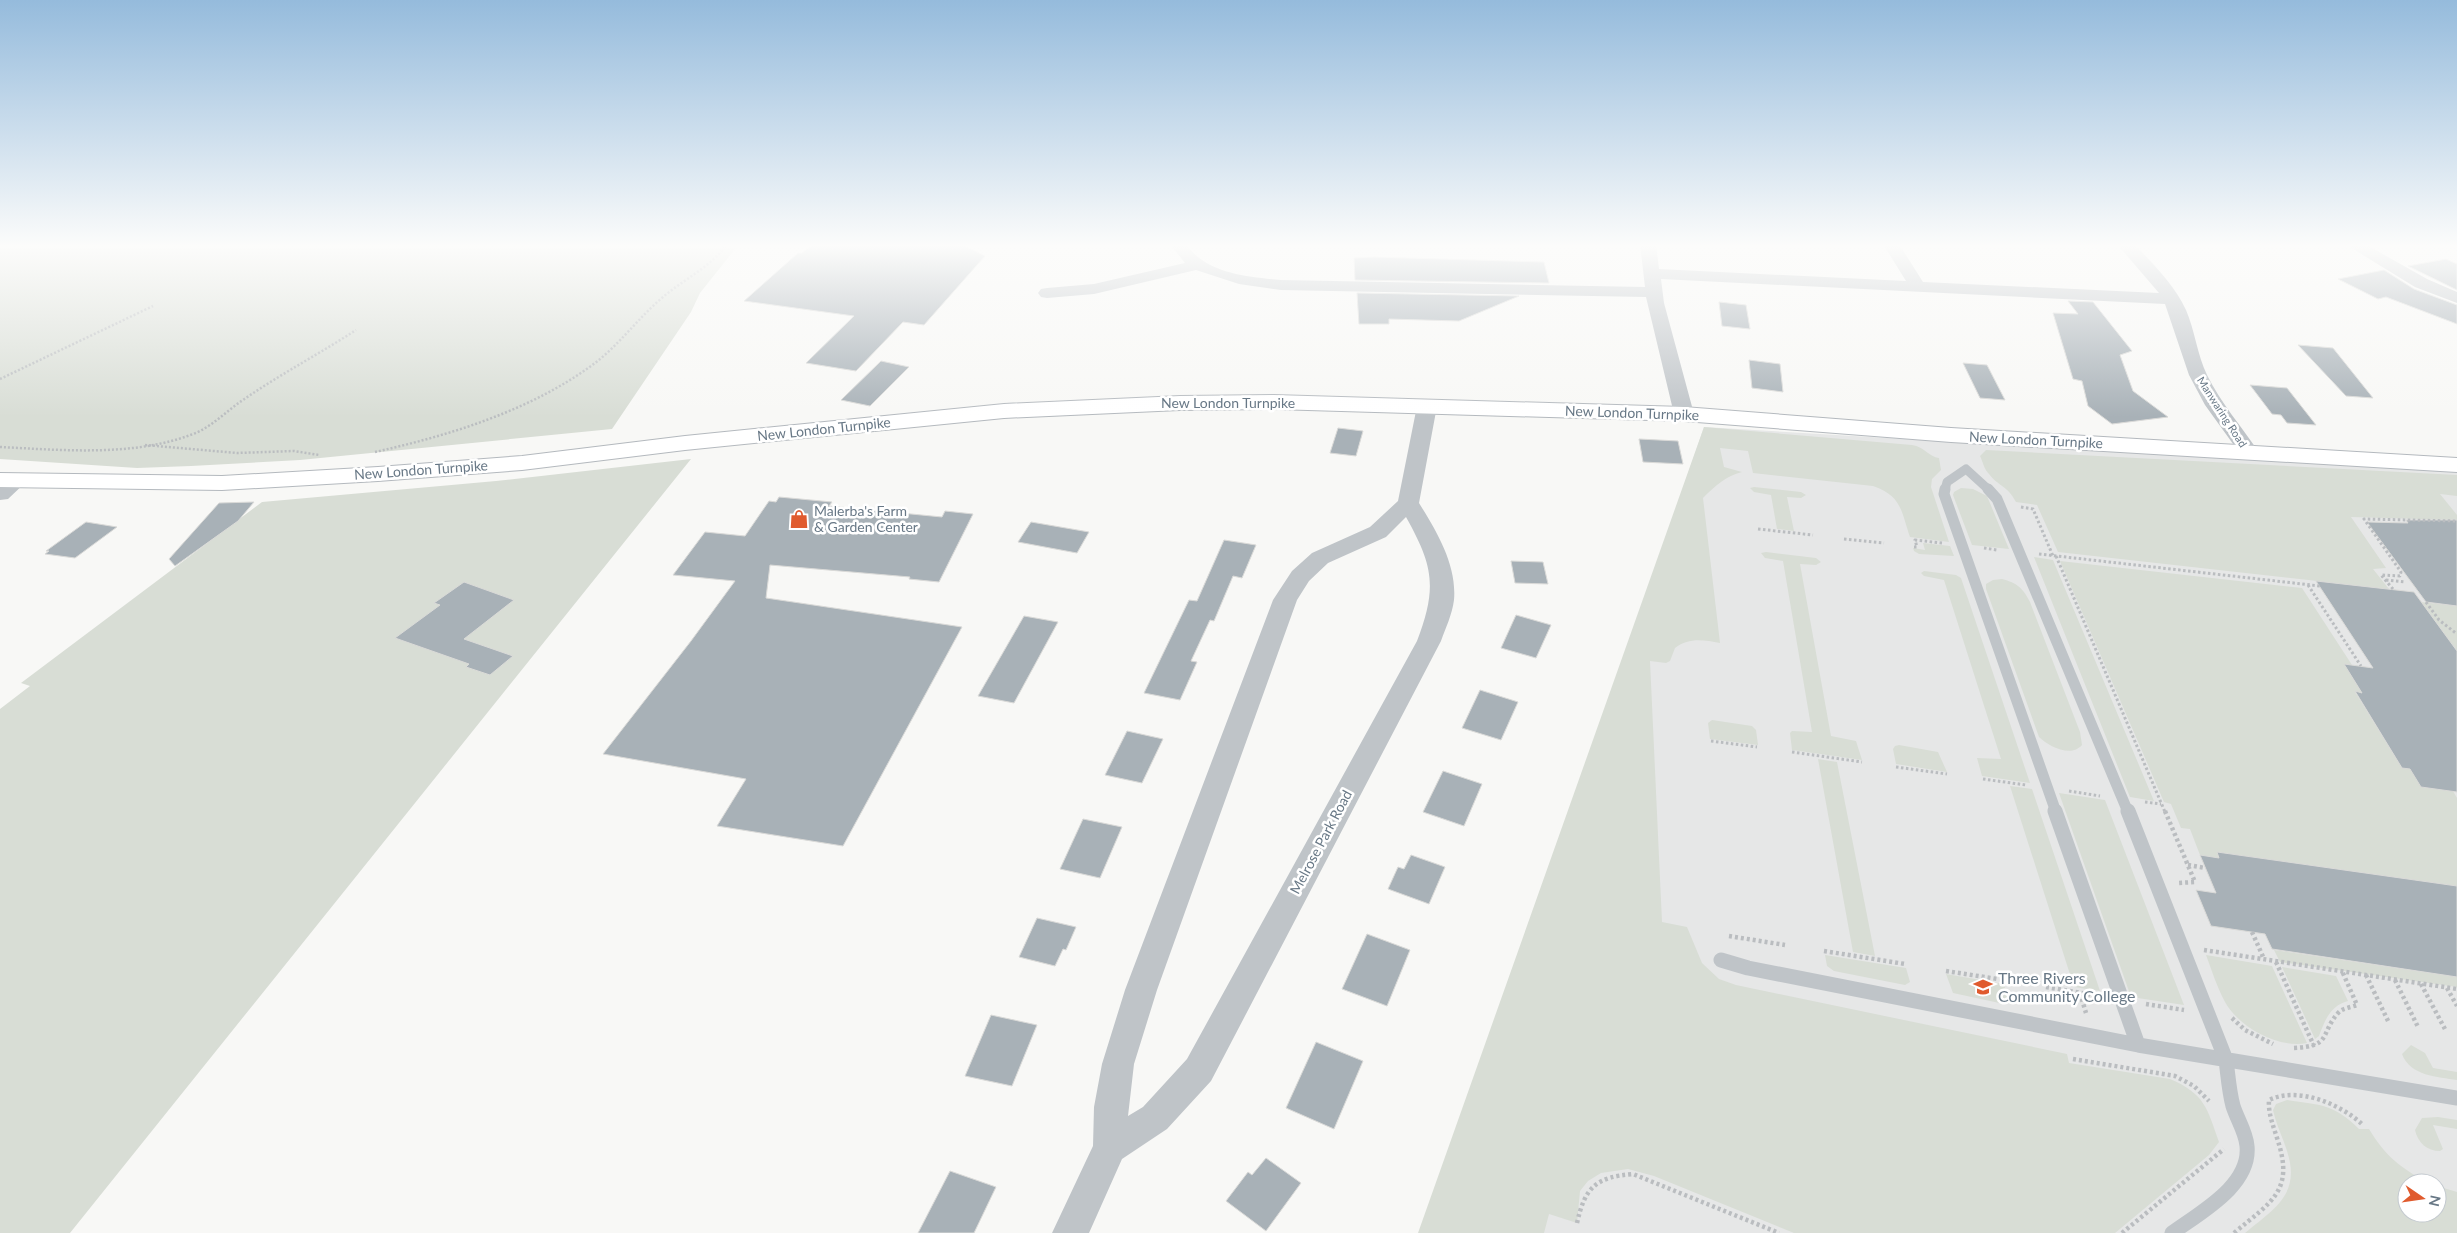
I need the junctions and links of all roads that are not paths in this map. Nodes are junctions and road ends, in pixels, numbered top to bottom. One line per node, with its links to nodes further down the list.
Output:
1 (1656, 302): 4 (street)
2 (2172, 302): 5 (street, Manwaring Road)
3 (1427, 406): 4 (main road, New London Turnpike); 7 (main road, New London Turnpike); 8 (street)
4 (1684, 414): 5 (main road, New London Turnpike)
5 (2248, 451): 6 (main road, New London Turnpike)
6 (2457, 465)
7 (5, 485)
8 (1408, 503): 13 (street); 13 (street, Melrose Park Road)
9 (1721, 960): 10 (lane)
10 (2138, 1045): 11 (lane); 11 (lane)
11 (2226, 1060): 12 (lane); 15 (lane)
12 (2457, 1098)
13 (1110, 1147): 14 (street)
14 (1070, 1233)
15 (2172, 1233)

